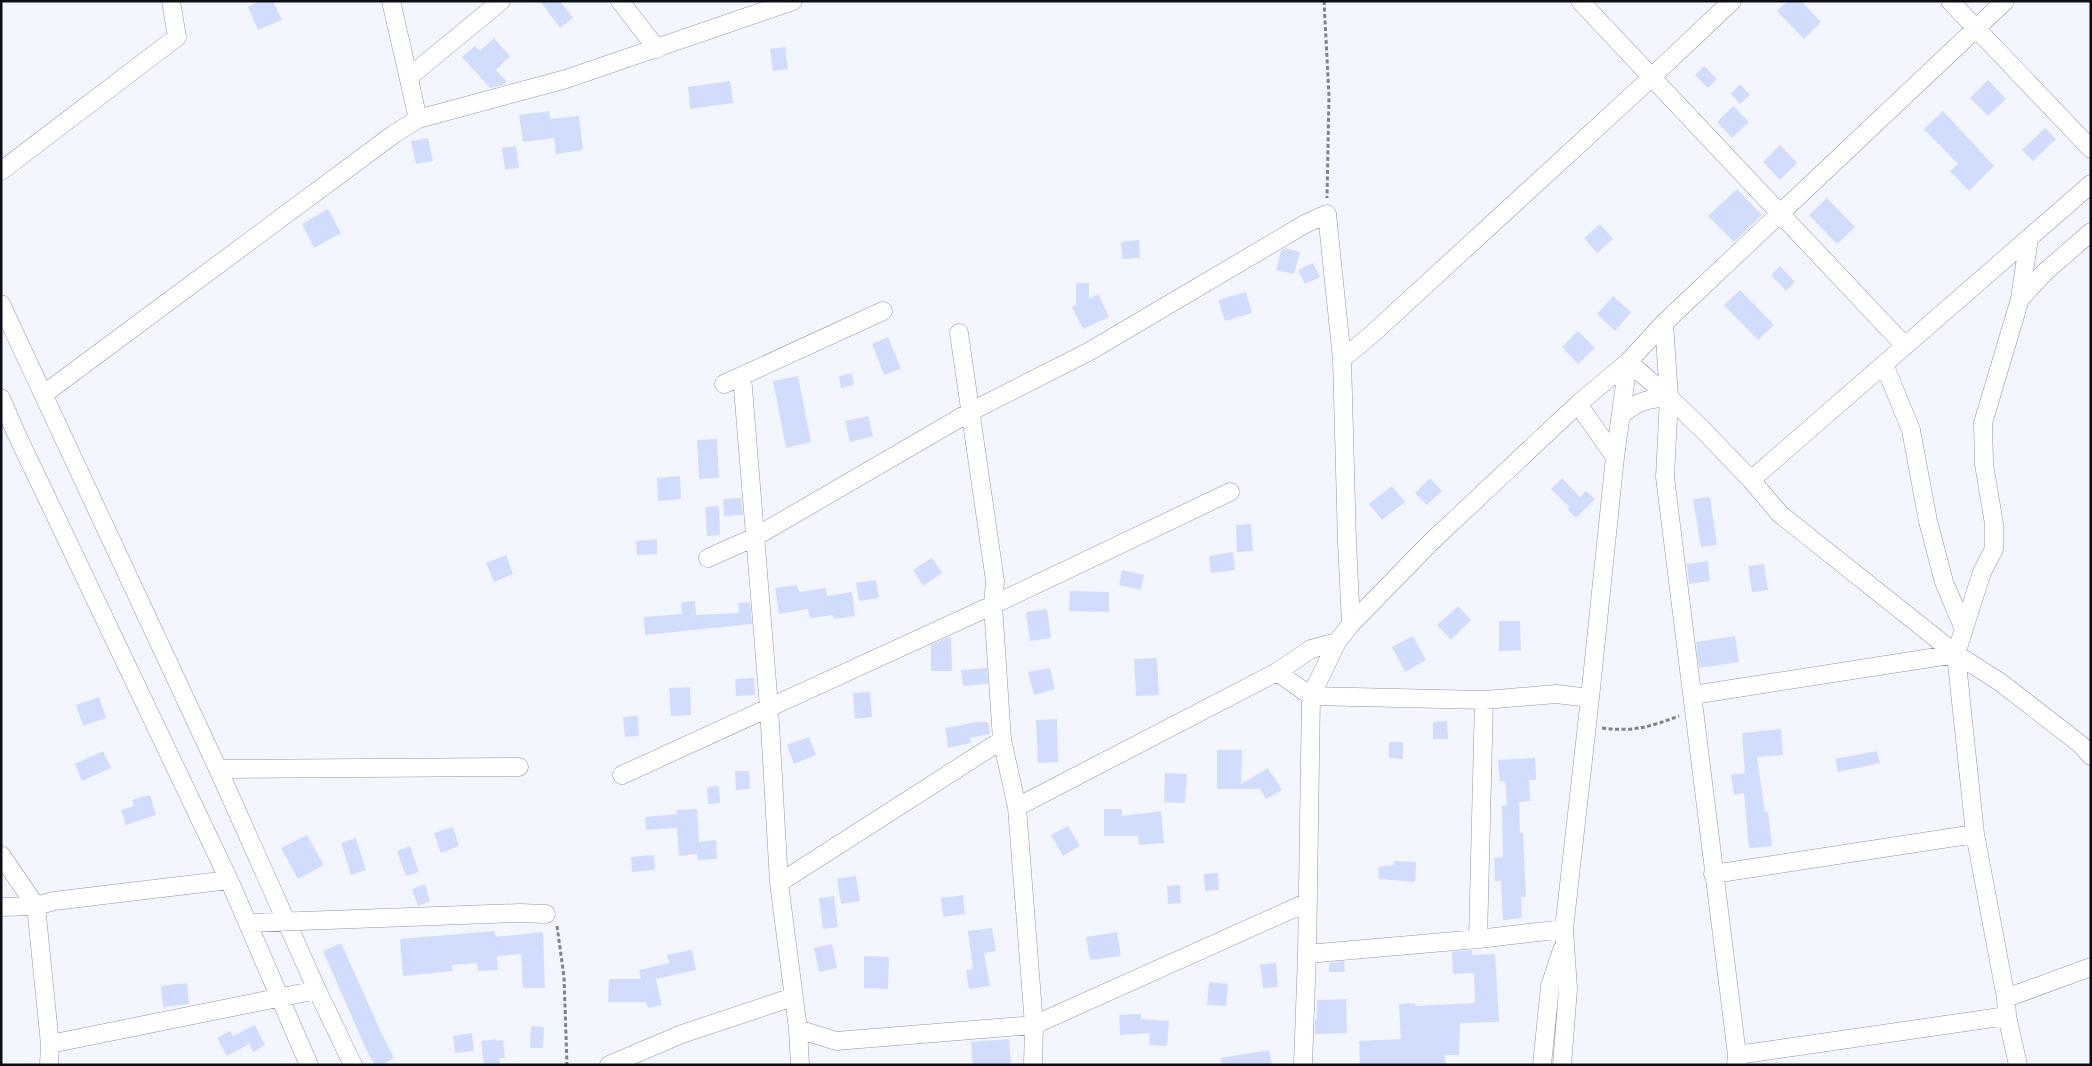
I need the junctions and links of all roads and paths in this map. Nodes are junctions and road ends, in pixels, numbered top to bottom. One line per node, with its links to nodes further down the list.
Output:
1 (171, 1): 17 (street)
2 (391, 1): 13 (street)
3 (501, 1): 13 (street)
4 (620, 1): 12 (street)
5 (793, 1): 12 (street)
6 (1324, 1): 19 (path)
7 (1580, 1): 14 (street)
8 (1732, 1): 14 (street)
9 (1950, 1): 11 (street)
10 (2005, 1): 11 (street)
11 (1976, 29): 16 (street); 20 (street)
12 (657, 49): 15 (street)
13 (409, 77): 15 (street)
14 (1652, 77): 20 (street); 29 (street)
15 (418, 119): 34 (street)
16 (2091, 149)
17 (1, 171)
18 (2091, 184): 22 (street)
19 (1327, 214): 29 (street); 38 (street)
20 (1780, 214): 26 (street); 28 (street)
21 (2091, 232): 23 (street)
22 (2029, 238): 23 (street); 28 (street)
23 (2020, 299): 48 (street)
24 (3, 311): 34 (street)
25 (883, 311): 32 (street)
26 (1664, 323): 30 (street); 35 (street)
27 (959, 333): 38 (street)
28 (1905, 346): 31 (street)
29 (1342, 359): 47 (street)
30 (1628, 362): 35 (street); 37 (street); 39 (street)
31 (1884, 364): 42 (street); 48 (street)
32 (742, 376): 33 (street); 44 (street)
33 (724, 384)
34 (44, 394): 61 (street)
35 (1669, 397): 39 (street); 42 (street); 55 (street)
36 (1, 398): 40 (street)
37 (1578, 404): 41 (street); 47 (street)
38 (970, 412): 44 (street); 46 (street)
39 (1621, 415): 41 (street)
40 (9, 434): 67 (street)
41 (1615, 457): 53 (street)
42 (1750, 480): 50 (street)
43 (1230, 492): 46 (street)
44 (755, 537): 45 (street); 56 (street)
45 (708, 558)
46 (993, 605): 56 (street); 58 (street)
47 (1351, 624): 49 (street)
48 (1964, 629): 50 (street)
49 (1337, 642): 51 (street); 52 (street)
50 (1956, 654): 55 (street); 59 (street); 64 (street)
51 (1277, 672): 52 (street); 63 (street)
52 (1311, 696): 54 (street); 69 (street)
53 (1590, 698): 54 (street); 57 (street)
54 (1484, 700): 76 (street)
55 (1694, 702): 57 (path); 66 (street)
56 (769, 706): 62 (street); 68 (street)
57 (1587, 726): 75 (street)
58 (1002, 740): 63 (street); 68 (street)
59 (2091, 756)
60 (520, 767): 61 (street)
61 (218, 769): 73 (street)
62 (622, 775)
63 (1017, 808): 84 (street)
64 (1975, 834): 66 (street); 81 (street)
65 (1, 855): 70 (street)
66 (1714, 874): 87 (street)
67 (229, 880): 70 (street); 74 (street)
68 (779, 883): 80 (street)
69 (1308, 902): 77 (street); 84 (street)
70 (36, 906): 71 (street); 86 (street)
71 (1, 907)
72 (546, 914): 73 (street); 91 (path)
73 (286, 921): 74 (street); 79 (street)
74 (248, 923): 82 (street)
75 (1564, 937): 76 (street); 96 (street); 97 (street)
76 (1478, 939): 77 (street)
77 (1307, 954): 95 (street)
78 (2091, 967): 81 (street)
79 (317, 990): 82 (street); 90 (street)
80 (793, 997): 85 (street); 92 (street)
81 (2006, 998): 83 (street)
82 (280, 999): 86 (street); 89 (street)
83 (2007, 1016): 87 (street); 98 (street)
84 (1034, 1025): 85 (street); 94 (street)
85 (798, 1029): 93 (street)
86 (50, 1044): 88 (street)
87 (1736, 1060)
88 (50, 1065)
89 (309, 1065)
90 (352, 1065)
91 (567, 1065)
92 (609, 1065)
93 (800, 1065)
94 (1034, 1065)
95 (1303, 1065)
96 (1542, 1065)
97 (1562, 1065)
98 (2018, 1065)

